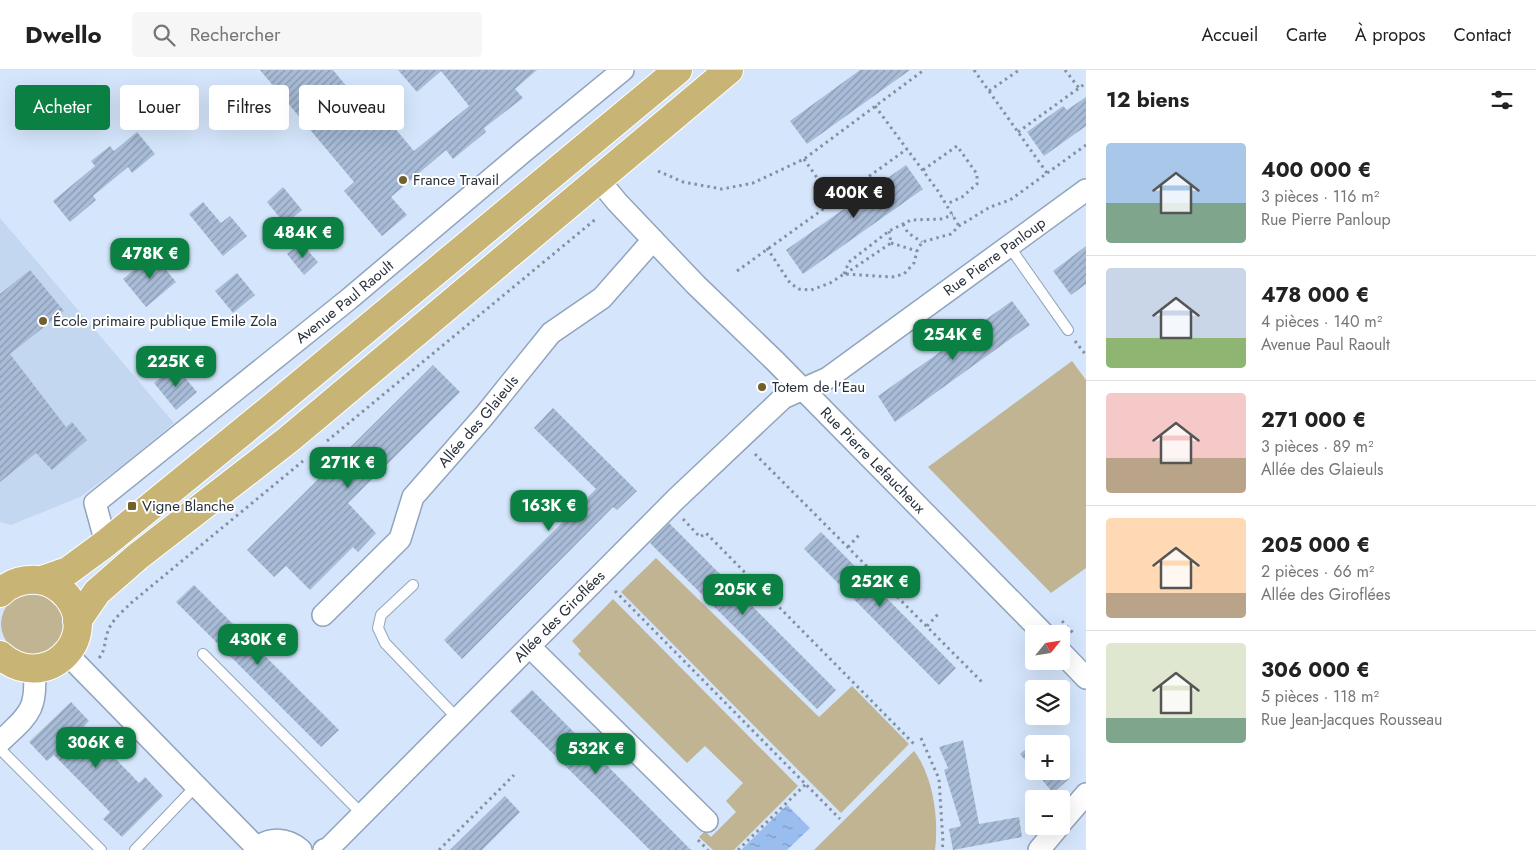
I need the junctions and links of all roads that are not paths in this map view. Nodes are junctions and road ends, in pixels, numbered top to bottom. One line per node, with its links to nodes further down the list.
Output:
1 (623, 70): 12 (street, Avenue Paul Raoult)
2 (678, 70): 4 (main road)
3 (729, 70): 6 (main road)
4 (602, 135): 5 (main road); 6 (main road)
5 (562, 168): 6 (main road); 12 (main road)
6 (599, 180): 8 (street, Rue Pierre Lefaucheux); 16 (main road)
7 (1086, 190): 9 (street, Rue Pierre Panloup)
8 (653, 240): 11 (street, Rue Pierre Lefaucheux); 15 (street, Allée des Glaieuls)
9 (1009, 246): 10 (lane); 11 (street, Rue Pierre Panloup)
10 (1068, 330)
11 (802, 389): 17 (street, Rue Pierre Lefaucheux); 18 (street, Allée des Giroflées)
12 (106, 543): 13 (main road)
13 (15, 583): 16 (main road)
14 (413, 585): 24 (lane)
15 (323, 615)
16 (77, 621): 19 (main road)
17 (1035, 625)
18 (530, 647): 24 (street, Allée des Giroflées); 31 (street)
19 (66, 654): 22 (main road); 27 (street)
20 (203, 654): 30 (lane)
21 (1070, 661): 23 (street)
22 (13, 667): 25 (street)
23 (1086, 678)
24 (458, 719): 30 (street, Allée des Giroflées)
25 (0, 742)
26 (0, 749): 34 (lane)
27 (196, 786): 33 (street); 35 (lane)
28 (1086, 794): 29 (street)
29 (1070, 813)
30 (362, 814): 37 (street, Allée des Giroflées)
31 (707, 820)
32 (1052, 835): 38 (street)
33 (256, 849): 36 (street)
34 (101, 850)
35 (135, 850)
36 (301, 850)
37 (324, 850)
38 (1039, 850)

